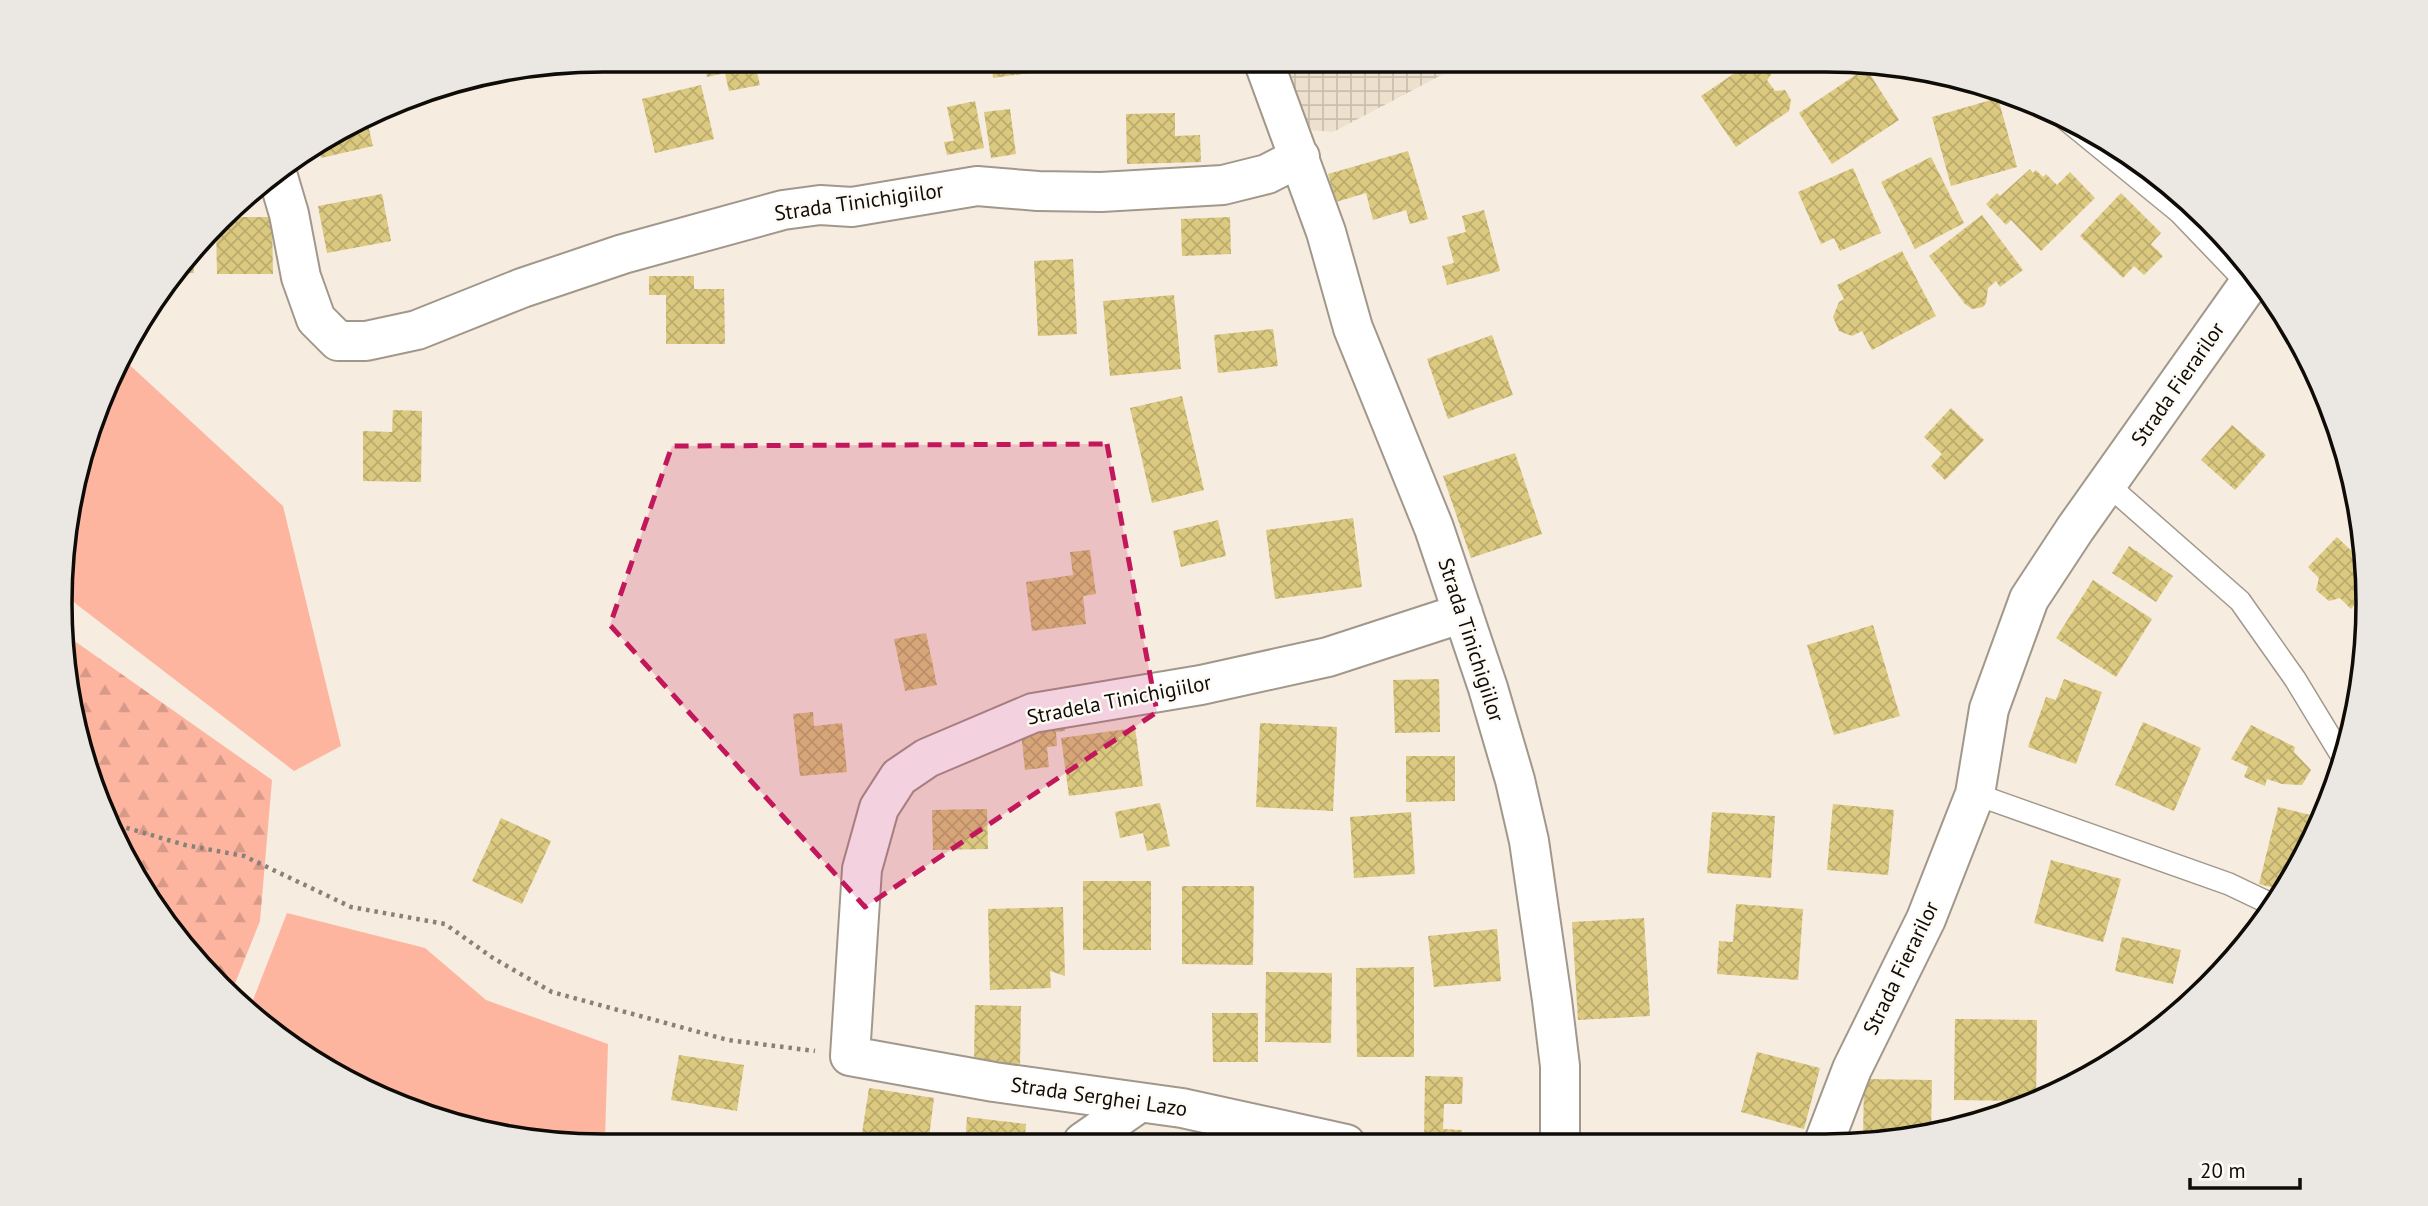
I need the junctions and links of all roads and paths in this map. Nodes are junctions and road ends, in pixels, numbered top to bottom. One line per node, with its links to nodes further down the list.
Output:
1 (1268, 72): 3 (street, Strada Tinichigiilor)
2 (2106, 152): 5 (lane, Strada Fierarilor)
3 (1300, 157): 4 (street, Strada Tinichigiilor); 8 (street, Strada Tinichigiilor)
4 (280, 182)
5 (2227, 257)
6 (2249, 284): 7 (street, Strada Fierarilor)
7 (2108, 484): 9 (lane); 10 (street, Strada Fierarilor)
8 (1463, 613): 13 (street, Stradela Tinichigiilor); 17 (street, Strada Tinichigiilor)
9 (2336, 747)
10 (1975, 794): 12 (lane); 18 (street, Strada Fierarilor)
11 (122, 826): 13 (path)
12 (2265, 901)
13 (850, 1056): 14 (street, Strada Serghei Lazo)
14 (1139, 1103): 15 (street); 16 (street, Strada Serghei Lazo)
15 (1096, 1134)
16 (1300, 1134)
17 (1560, 1134)
18 (1827, 1134)

